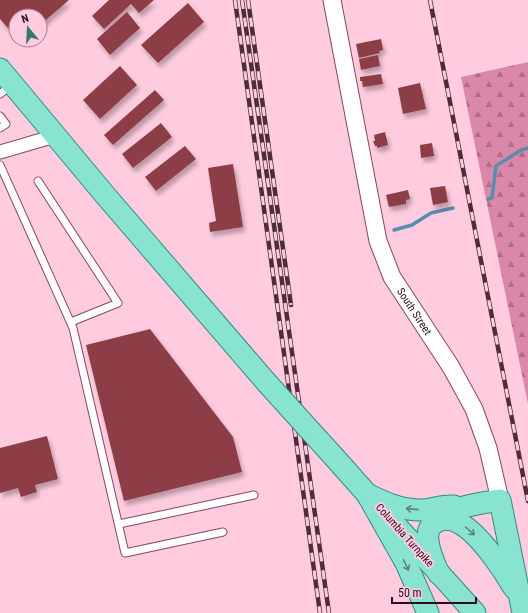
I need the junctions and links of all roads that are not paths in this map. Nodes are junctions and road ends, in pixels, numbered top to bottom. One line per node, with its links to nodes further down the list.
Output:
1 (332, 0): 12 (street, South Street)
2 (4, 82): 5 (main road)
3 (0, 116): 4 (lane)
4 (0, 128)
5 (55, 136): 6 (street); 10 (main road, bridge)
6 (0, 152)
7 (0, 165): 9 (lane)
8 (38, 181): 9 (lane)
9 (71, 322): 14 (lane)
10 (367, 494): 13 (main road, one-way to 10); 17 (main road, Columbia Turnpike); 19 (main road, one-way to 19)
11 (254, 495): 14 (lane)
12 (500, 500): 13 (main road); 18 (main road, South Street)
13 (465, 506): 15 (main road)
14 (119, 524): 16 (lane)
15 (433, 524): 17 (main road); 18 (main road, one-way to 18)
16 (223, 532)
17 (439, 574): 20 (main road, Columbia Turnpike)
18 (521, 606)
19 (428, 613)
20 (475, 613)

